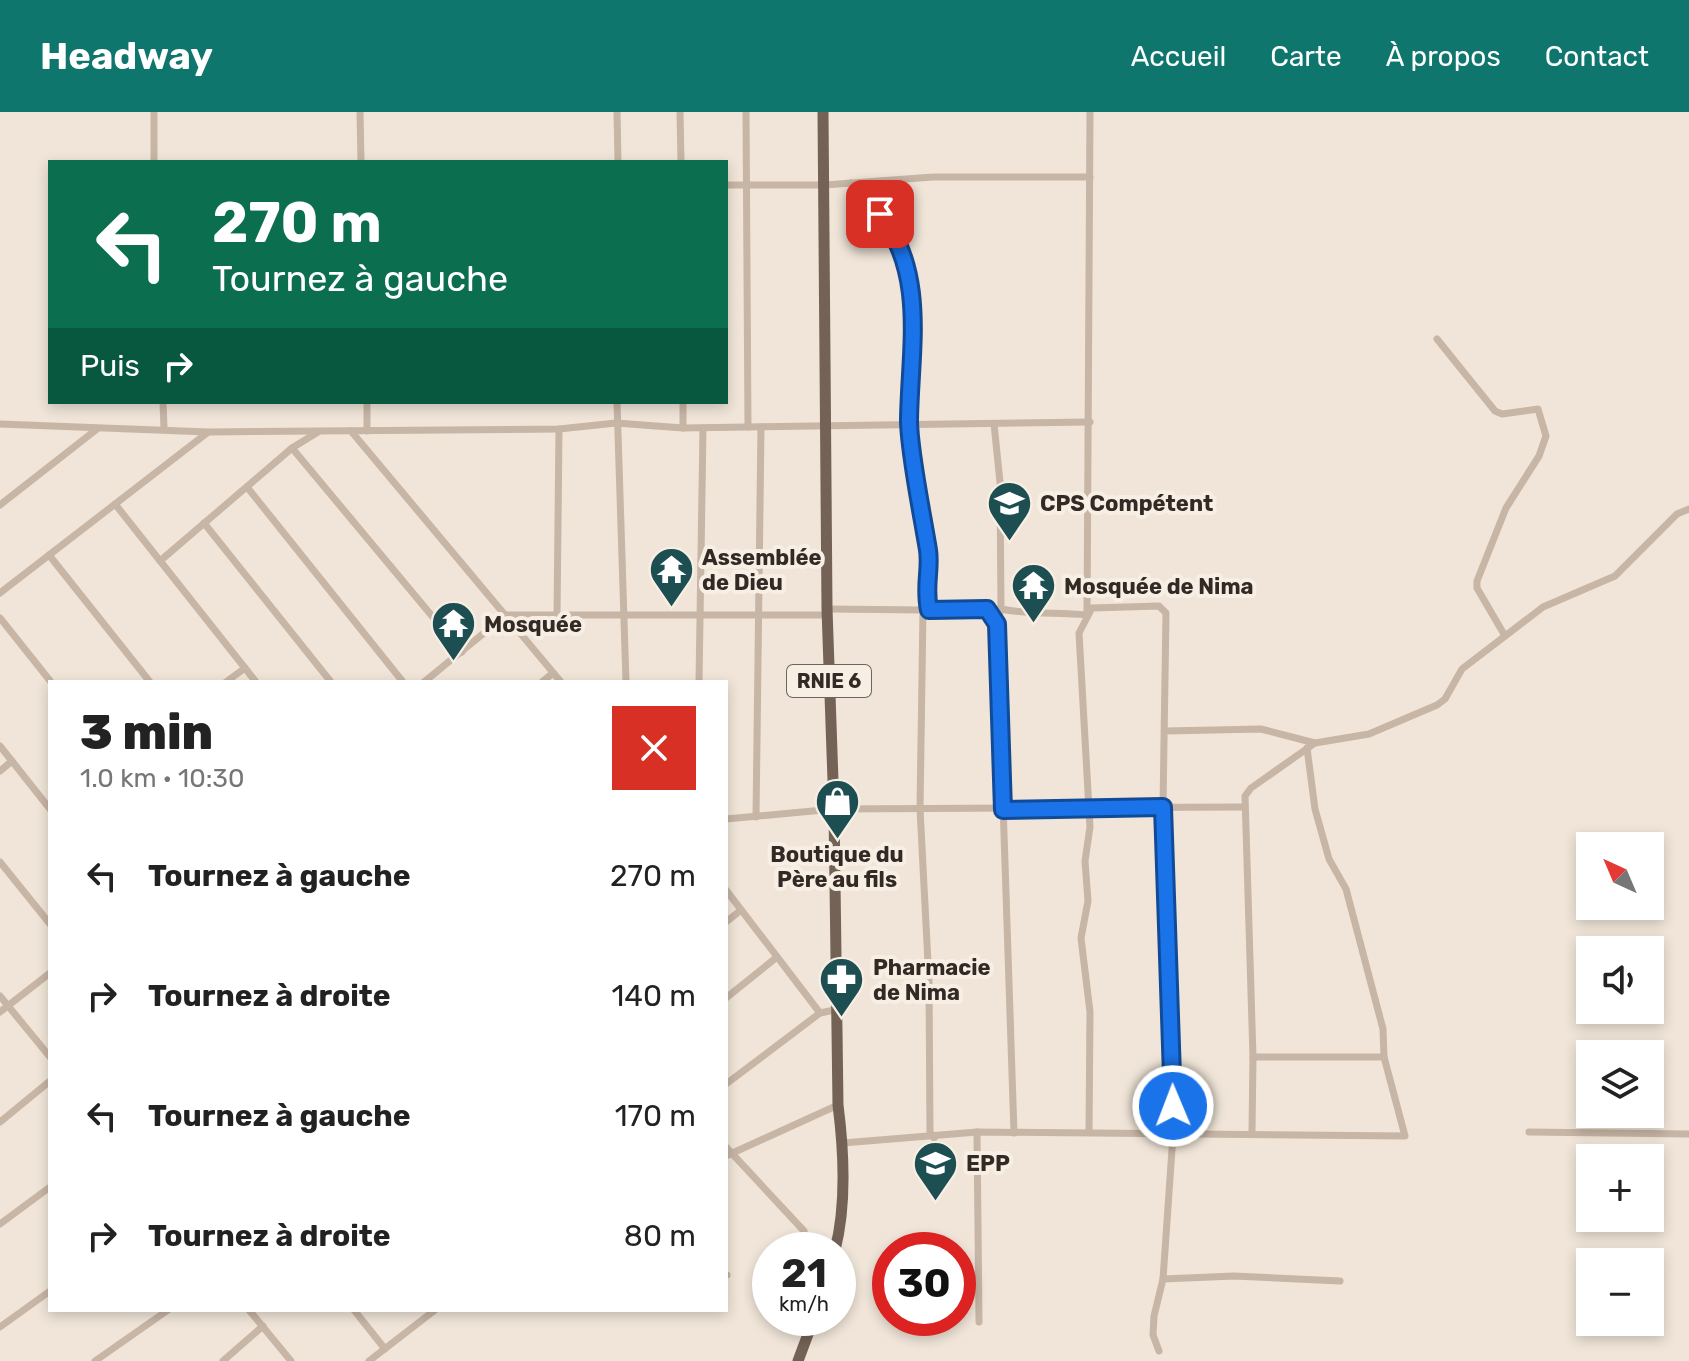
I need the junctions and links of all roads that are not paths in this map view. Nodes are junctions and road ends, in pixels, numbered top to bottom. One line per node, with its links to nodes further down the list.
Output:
1 (154, 112): 8 (street)
2 (360, 112): 9 (street)
3 (617, 112): 10 (street)
4 (680, 112): 11 (street)
5 (746, 112): 15 (street)
6 (823, 112): 16 (main road, RNIE 6)
7 (1090, 112): 12 (street)
8 (154, 160)
9 (361, 160)
10 (618, 160)
11 (681, 160)
12 (1090, 177): 13 (street); 22 (street)
13 (851, 183): 16 (street); 26 (street)
14 (728, 185): 15 (street)
15 (746, 185): 16 (street); 27 (street)
16 (825, 185): 29 (main road, RNIE 6)
17 (1437, 339): 60 (street)
18 (163, 404): 30 (street)
19 (367, 404): 37 (street)
20 (617, 404): 23 (street)
21 (683, 404): 31 (street)
22 (1090, 422): 25 (street); 54 (street)
23 (616, 423): 31 (street); 34 (street); 53 (street)
24 (0, 424): 33 (street)
25 (994, 424): 26 (street); 49 (street)
26 (910, 425): 29 (street); 50 (street)
27 (748, 427): 28 (street); 32 (street)
28 (761, 427): 29 (street); 56 (street)
29 (825, 427): 51 (main road, RNIE 6)
30 (164, 428): 33 (street); 38 (street)
31 (683, 428): 32 (street)
32 (703, 428): 55 (street)
33 (97, 429): 42 (street)
34 (559, 429): 37 (street); 57 (street)
35 (320, 431): 36 (street); 38 (street); 39 (street)
36 (351, 431): 37 (street); 52 (street)
37 (367, 431)
38 (208, 432): 41 (street)
39 (292, 448): 40 (street); 61 (street)
40 (247, 487): 44 (street); 69 (street)
41 (115, 504): 45 (street); 46 (street)
42 (0, 505)
43 (1689, 509): 60 (street)
44 (204, 523): 46 (street); 68 (street)
45 (49, 555): 47 (street); 65 (street)
46 (160, 561): 62 (street)
47 (0, 593)
48 (987, 609): 49 (street); 50 (street); 59 (street)
49 (1001, 609): 54 (street); 59 (street)
50 (926, 610): 51 (street); 86 (street)
51 (827, 612): 56 (street); 85 (main road, RNIE 6)
52 (506, 615): 57 (street); 61 (street); 63 (street)
53 (625, 615): 55 (street); 57 (street); 73 (street)
54 (1087, 615): 75 (street); 82 (street)
55 (700, 616): 56 (street); 74 (street)
56 (758, 616): 88 (street)
57 (557, 617)
58 (0, 618): 64 (street)
59 (997, 624): 87 (street)
60 (1505, 636): 76 (street)
61 (462, 652): 70 (street)
62 (245, 668): 66 (street); 67 (street)
63 (553, 673): 71 (street); 72 (street)
64 (49, 680)
65 (148, 680)
66 (229, 680)
67 (254, 680)
68 (329, 680)
69 (401, 680)
70 (427, 680)
71 (544, 680)
72 (559, 680)
73 (626, 680)
74 (699, 680)
75 (1166, 731): 76 (street); 83 (street)
76 (1315, 743): 78 (street)
77 (0, 746): 79 (street)
78 (1307, 748): 84 (street); 105 (street)
79 (12, 761): 80 (street); 81 (street)
80 (0, 771)
81 (48, 806)
82 (1086, 807): 83 (street); 87 (street); 111 (street)
83 (1163, 807): 84 (street); 116 (street)
84 (1243, 807): 104 (street)
85 (834, 809): 86 (street); 88 (street); 100 (main road, RNIE 6)
86 (920, 809): 87 (street); 117 (street)
87 (1003, 810): 114 (street)
88 (756, 817): 89 (street)
89 (728, 819)
90 (0, 862): 94 (street)
91 (728, 893): 92 (street)
92 (741, 910): 93 (street); 95 (street)
93 (728, 920)
94 (48, 922)
95 (777, 957): 98 (street); 102 (street)
96 (48, 975): 99 (street)
97 (0, 996): 99 (street)
98 (728, 996)
99 (8, 1006): 101 (street); 103 (street)
100 (839, 1009): 102 (street); 108 (main road, RNIE 6)
101 (0, 1012)
102 (820, 1013): 106 (street)
103 (48, 1055)
104 (1253, 1057): 105 (street); 112 (street)
105 (1384, 1057): 112 (street)
106 (728, 1082)
107 (48, 1083): 109 (street)
108 (838, 1105): 118 (main road, RNIE 6); 119 (street)
109 (0, 1122)
110 (977, 1132): 114 (street); 117 (street); 131 (street)
111 (1089, 1132): 114 (street); 116 (street)
112 (1252, 1132): 116 (street)
113 (1529, 1132): 115 (street)
114 (1014, 1133)
115 (1689, 1134)
116 (1173, 1135): 124 (street)
117 (934, 1138): 118 (street)
118 (843, 1143): 123 (main road, RNIE 6)
119 (729, 1155): 122 (street)
120 (48, 1188): 121 (street)
121 (0, 1224)
122 (804, 1231)
123 (838, 1232)
124 (1163, 1279): 125 (street); 136 (street)
125 (1340, 1281)
126 (48, 1292): 133 (street)
127 (165, 1312): 137 (street)
128 (251, 1312): 132 (street)
129 (356, 1312): 135 (street)
130 (432, 1312): 135 (street)
131 (979, 1322)
132 (263, 1326): 138 (street); 139 (street)
133 (0, 1327)
134 (807, 1336): 141 (main road)
135 (385, 1349): 140 (street)
136 (1159, 1351)
137 (95, 1361)
138 (223, 1361)
139 (291, 1361)
140 (369, 1361)
141 (798, 1361)

